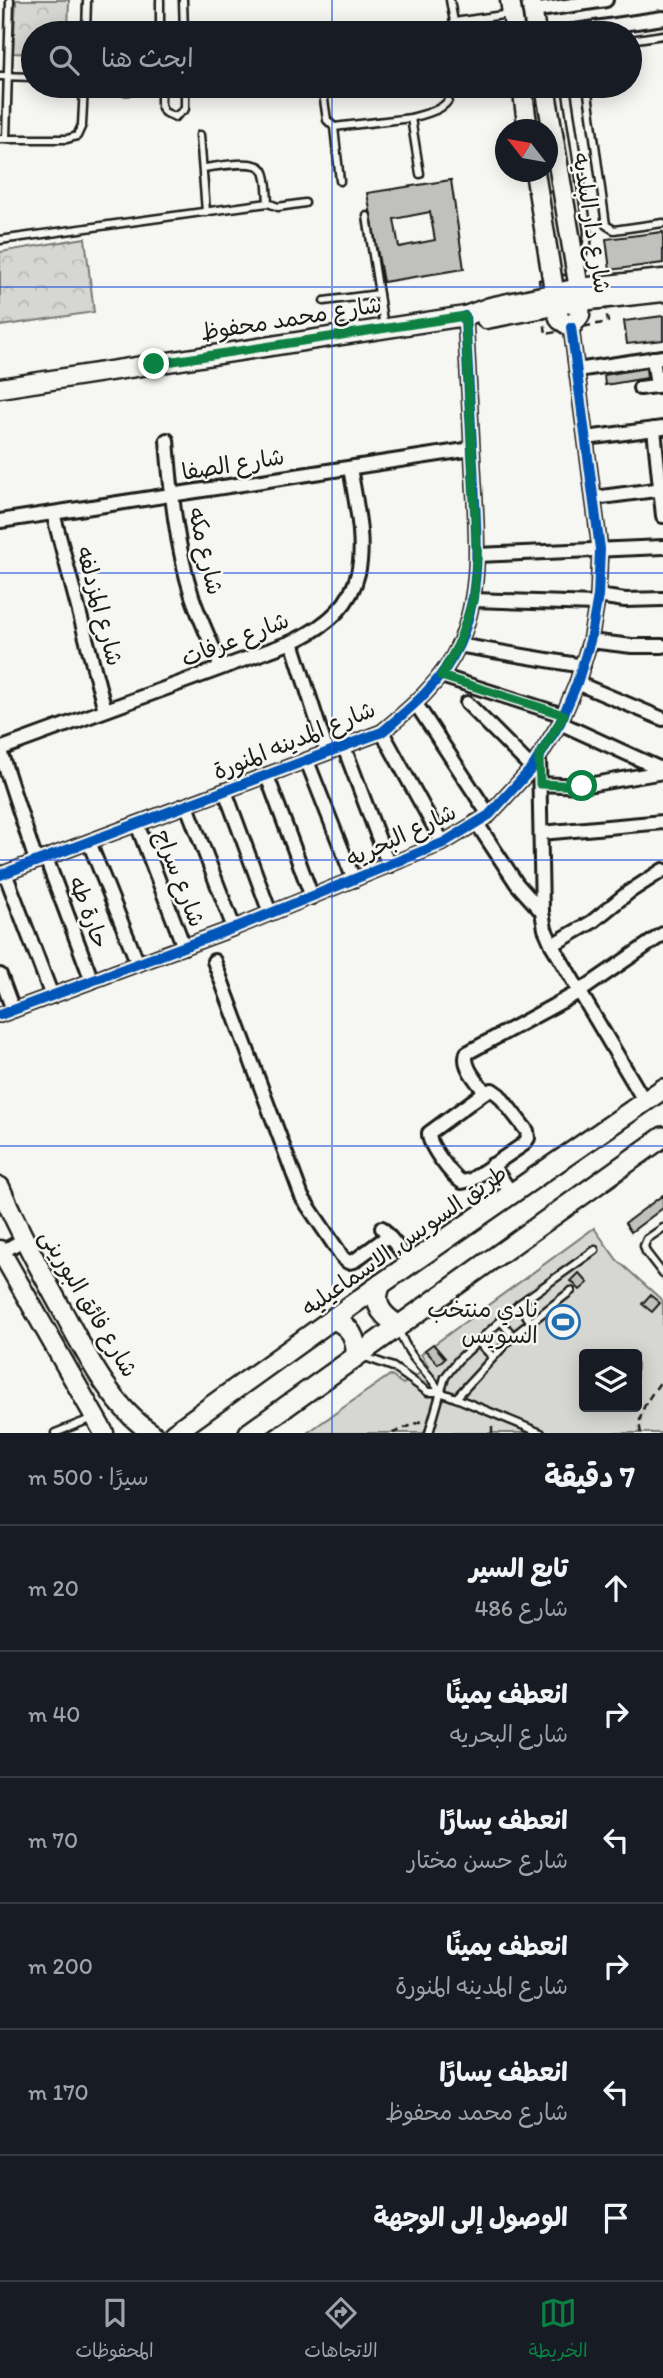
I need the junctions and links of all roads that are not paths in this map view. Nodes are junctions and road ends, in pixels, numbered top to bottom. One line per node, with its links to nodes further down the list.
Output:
1 (10, 0): 18 (lane)
2 (87, 0): 10 (lane)
3 (160, 0): 11 (lane)
4 (183, 0): 12 (lane)
5 (450, 0): 13 (lane)
6 (606, 0): 7 (street)
7 (532, 5)
8 (511, 7): 14 (lane)
9 (663, 18): 15 (street)
10 (86, 21)
11 (160, 21)
12 (184, 21)
13 (454, 21)
14 (458, 21)
15 (642, 21)
16 (663, 35): 17 (lane)
17 (642, 38)
18 (4, 76): 33 (lane)
19 (83, 98): 33 (lane)
20 (161, 98): 21 (lane)
21 (185, 98)
22 (324, 98): 31 (lane)
23 (449, 98): 28 (lane)
24 (524, 98): 29 (street)
25 (546, 98): 30 (street, شارع دار البلديه)
26 (568, 98): 45 (lane)
27 (589, 98): 43 (lane)
28 (411, 118): 31 (lane); 35 (lane)
29 (526, 119)
30 (549, 119)
31 (334, 127): 37 (lane)
32 (200, 135): 34 (lane)
33 (3, 139)
34 (203, 169): 39 (lane); 41 (lane)
35 (420, 174)
36 (558, 178): 45 (street, شارع دار البلديه)
37 (340, 181)
38 (537, 182): 50 (street)
39 (268, 203): 40 (lane); 41 (lane)
40 (305, 203)
41 (206, 212): 44 (lane)
42 (367, 216): 48 (lane)
43 (663, 223)
44 (0, 240)
45 (576, 266): 49 (street, شارع دار البلديه)
46 (663, 279): 49 (street, شارع محمد محفوظ)
47 (663, 292): 49 (street, شارع محمد محفوظ)
48 (379, 294): 51 (lane); 54 (lane)
49 (580, 294): 50 (street, شارع محمد محفوظ); 53 (street, شارع دار البلديه)
50 (555, 300): 52 (street, شارع محمد محفوظ); 53 (street)
51 (324, 301)
52 (465, 316): 54 (street, شارع محمد محفوظ); 63 (street, شارع المدينه المنورة)
53 (571, 327): 56 (street, شارع البحريه)
54 (384, 329): 58 (street, شارع محمد محفوظ)
55 (658, 357): 56 (street); 57 (street)
56 (577, 370): 61 (street, شارع البحريه)
57 (660, 385): 59 (street)
58 (0, 388)
59 (640, 388)
60 (659, 428): 61 (street); 65 (street)
61 (586, 438): 67 (street, شارع البحريه)
62 (166, 439): 66 (street, شارع مكه)
63 (472, 449): 64 (street, شارع الصفا); 73 (street, شارع المدينه المنورة)
64 (350, 468): 66 (street, شارع الصفا); 78 (street, شارع عرفات)
65 (662, 489): 67 (street); 69 (street)
66 (172, 495): 68 (street, شارع الصفا); 82 (street, شارع مكه)
67 (594, 498): 72 (street, شارع البحريه)
68 (53, 513): 70 (street, شارع الصفا); 87 (street, شارع المزدلفه)
69 (663, 516)
70 (0, 521)
71 (663, 547): 72 (street)
72 (600, 548): 73 (street); 76 (street, شارع البحريه)
73 (477, 555): 75 (street, شارع المدينه المنورة)
74 (663, 599): 76 (street)
75 (473, 600): 76 (street); 79 (street, شارع المدينه المنورة)
76 (597, 600): 77 (street, شارع البحريه)
77 (590, 641): 80 (street); 81 (street, شارع البحريه)
78 (292, 642): 82 (street, شارع عرفات); 93 (street)
79 (458, 645): 81 (street); 83 (street, شارع المدينه المنورة)
80 (663, 646)
81 (583, 666): 84 (street, شارع البحريه)
82 (221, 667): 87 (street, شارع عرفات)
83 (441, 676): 86 (street, شارع المدينه المنورة); 88 (street)
84 (577, 683): 88 (street, شارع البحريه); 89 (street)
85 (467, 703): 95 (street)
86 (416, 704): 90 (street, شارع المدينه المنورة); 101 (street)
87 (105, 710): 92 (street, شارع عرفات)
88 (562, 719): 95 (street, شارع البحريه); 96 (street)
89 (663, 719)
90 (382, 732): 91 (street, شارع المدينه المنورة); 107 (street)
91 (344, 747): 93 (street, شارع المدينه المنورة); 109 (street)
92 (0, 750): 108 (street, حارة طه)
93 (327, 752): 94 (street, شارع المدينه المنورة)
94 (307, 761): 97 (street, شارع المدينه المنورة); 112 (street)
95 (536, 762): 98 (street); 101 (street, شارع البحريه)
96 (663, 771): 98 (street)
97 (267, 776): 99 (street, شارع المدينه المنورة); 113 (street)
98 (540, 784): 105 (street)
99 (225, 791): 100 (street, شارع المدينه المنورة); 115 (street)
100 (187, 806): 104 (street, شارع المدينه المنورة); 116 (street)
101 (489, 815): 102 (street, شارع البحريه)
102 (476, 822): 107 (street, شارع البحريه); 114 (street)
103 (663, 822): 105 (street)
104 (137, 824): 106 (street, شارع المدينه المنورة); 119 (street, شارع سراج)
105 (541, 833): 114 (street)
106 (89, 842): 108 (street, شارع المدينه المنورة); 121 (street)
107 (443, 843): 109 (street, شارع البحريه)
108 (41, 860): 111 (street, شارع المدينه المنورة); 123 (street, حارة طه)
109 (389, 866): 112 (street, شارع البحريه)
110 (663, 870): 118 (street)
111 (2, 874): 125 (street)
112 (354, 880): 113 (street, شارع البحريه)
113 (312, 897): 115 (street, شارع البحريه)
114 (542, 912): 118 (street)
115 (270, 913): 116 (street, شارع البحريه)
116 (234, 928): 119 (street, شارع البحريه)
117 (663, 934): 124 (street)
118 (552, 945): 124 (street)
119 (184, 947): 121 (street, شارع البحريه)
120 (214, 961): 139 (street)
121 (138, 964): 123 (street, شارع البحريه)
122 (0, 975): 126 (street)
123 (92, 981): 125 (street, شارع البحريه)
124 (579, 992): 129 (street); 130 (street)
125 (52, 996): 126 (street, شارع البحريه)
126 (13, 1010): 127 (street, شارع البحريه)
127 (0, 1015)
128 (663, 1089): 130 (main road, طريق السويس, الاسماعيليه)
129 (485, 1092): 132 (street); 132 (street)
130 (645, 1102): 134 (main road, طريق السويس, الاسماعيليه)
131 (663, 1137): 147 (main road)
132 (492, 1165): 134 (street)
133 (0, 1188): 136 (street, شارع فائق البورينى)
134 (512, 1194): 139 (main road, طريق السويس, الاسماعيليه)
135 (663, 1228): 140 (lane)
136 (23, 1240): 138 (street); 156 (street, شارع فائق البورينى)
137 (595, 1250): 143 (lane)
138 (0, 1252): 154 (street)
139 (411, 1263): 141 (main road, طريق السويس, الاسماعيليه)
140 (662, 1272)
141 (381, 1284): 144 (main road, طريق السويس, الاسماعيليه); 147 (main road)
142 (571, 1291): 146 (lane)
143 (519, 1304): 145 (lane); 146 (lane)
144 (333, 1320): 150 (main road); 157 (main road, طريق السويس, الاسماعيليه)
145 (500, 1320): 148 (lane); 149 (lane)
146 (530, 1321): 148 (lane)
147 (398, 1325): 150 (main road); 152 (lane)
148 (513, 1336): 151 (lane)
149 (477, 1341): 151 (lane); 152 (lane)
150 (356, 1356): 152 (lane); 158 (main road)
151 (492, 1356): 153 (lane)
152 (440, 1392): 153 (lane); 159 (lane)
153 (456, 1398): 160 (lane)
154 (100, 1425): 155 (lane)
155 (55, 1433)
156 (152, 1433)
157 (174, 1433)
158 (248, 1433)
159 (429, 1433)
160 (541, 1433)

